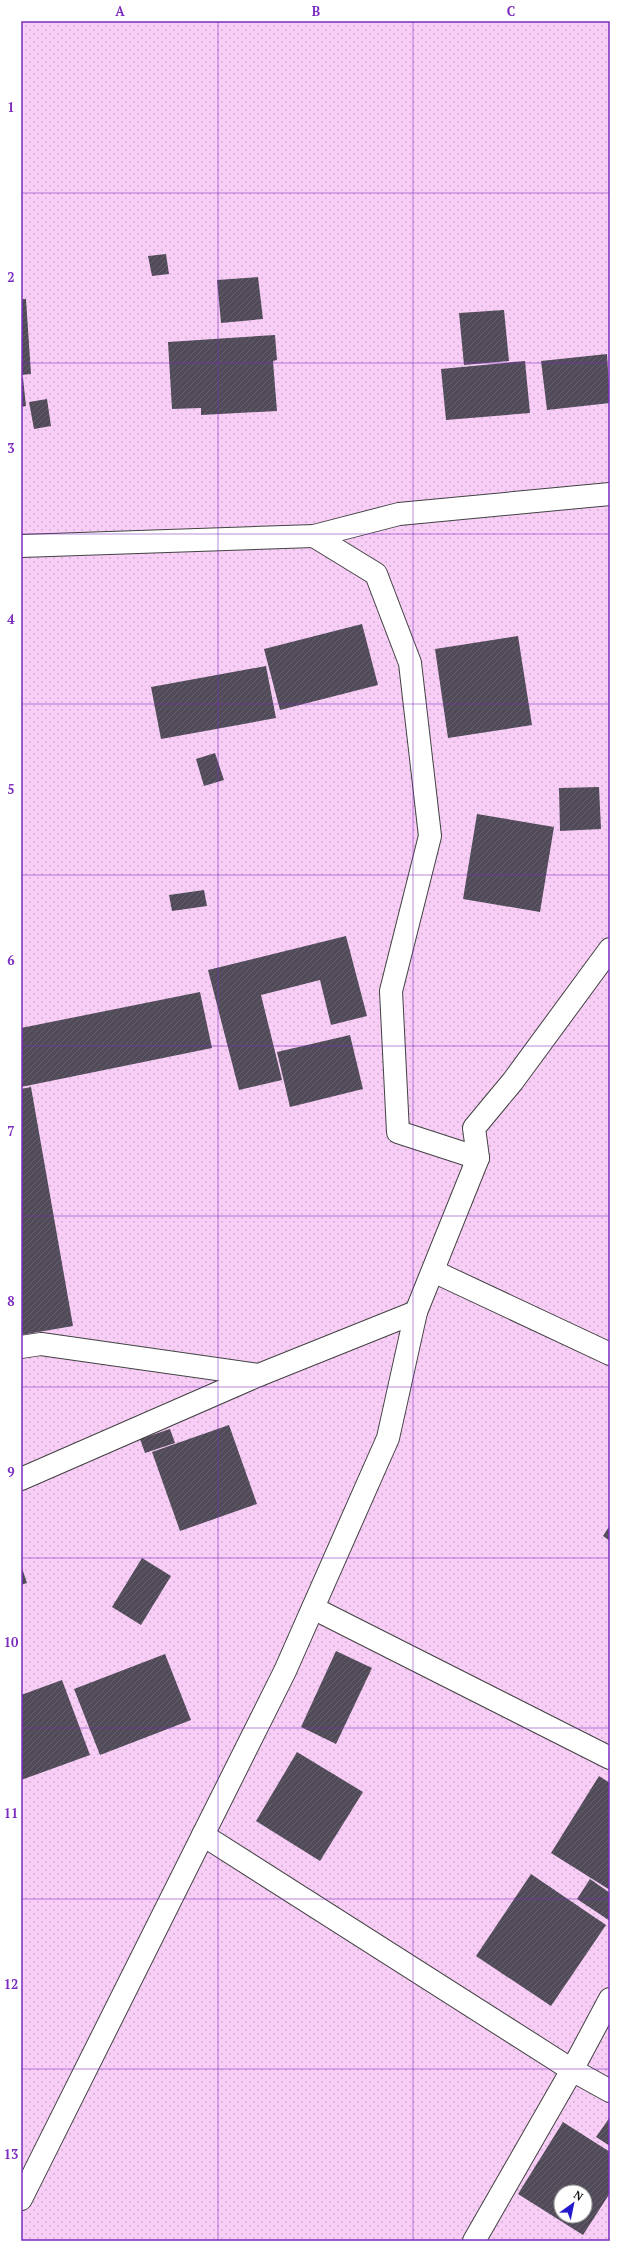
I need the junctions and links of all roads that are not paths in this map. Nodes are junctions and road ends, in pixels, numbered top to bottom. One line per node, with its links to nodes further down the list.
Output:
1 (610, 494): 2 (street)
2 (314, 536): 3 (street); 5 (street)
3 (21, 546)
4 (610, 949): 5 (street)
5 (478, 1158): 6 (street)
6 (433, 1271): 7 (street); 9 (street)
7 (416, 1312): 10 (street); 12 (street)
8 (21, 1347): 10 (street)
9 (610, 1354)
10 (259, 1375): 11 (street)
11 (21, 1479)
12 (314, 1608): 13 (street); 14 (street)
13 (610, 1758)
14 (203, 1835): 16 (street); 18 (street)
15 (610, 1999): 16 (street)
16 (572, 2070): 17 (street); 19 (street)
17 (610, 2091)
18 (21, 2199)
19 (474, 2241)

